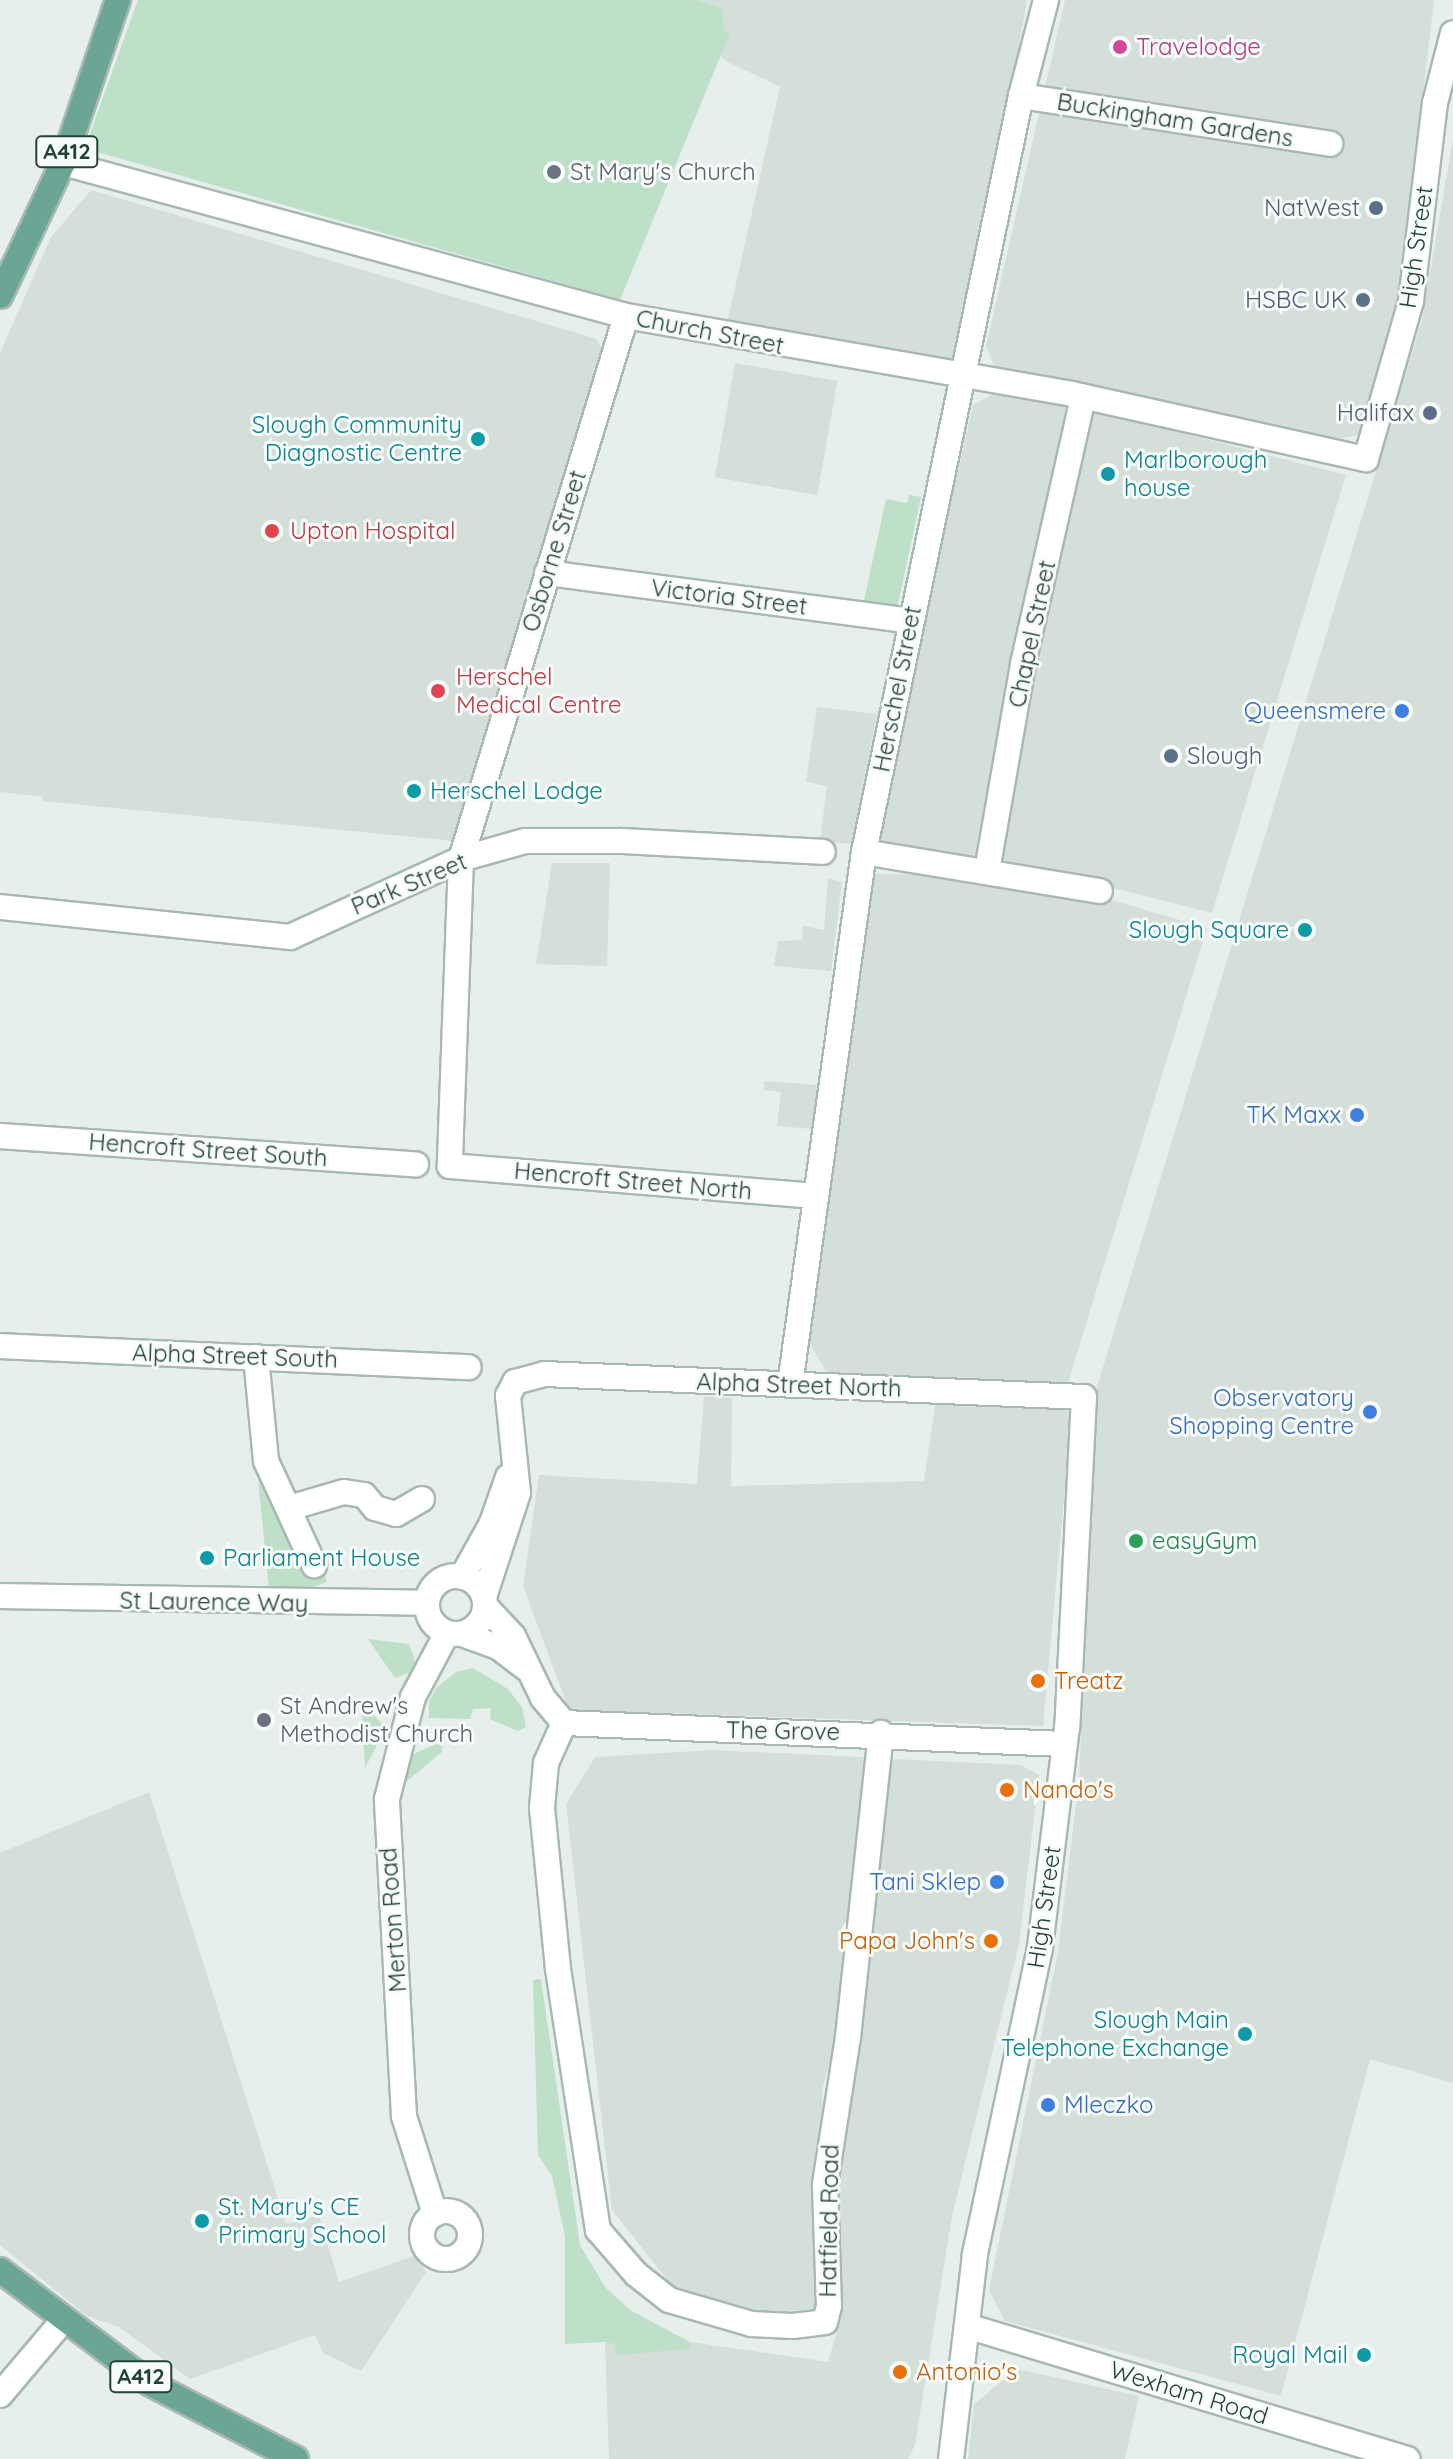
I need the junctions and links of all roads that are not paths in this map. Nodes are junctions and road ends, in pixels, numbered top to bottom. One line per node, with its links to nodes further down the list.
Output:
1 (118, 0): 6 (main road, A412)
2 (1046, 0): 4 (street, Herschel Street)
3 (1453, 33): 11 (street, High Street)
4 (1021, 96): 5 (street, Buckingham Gardens); 9 (street, Herschel Street)
5 (1330, 144)
6 (63, 163): 7 (main road, A412); 8 (street, Church Street)
7 (0, 296)
8 (626, 316): 9 (street, Church Street); 12 (street, Osborne Street)
9 (963, 374): 10 (street, Church Street); 13 (street, Herschel Street)
10 (1083, 397): 11 (street, Church Street); 17 (street, Chapel Street)
11 (1366, 459)
12 (547, 573): 13 (street, Victoria Street); 16 (street, Osborne Street)
13 (911, 621): 15 (street, Herschel Street)
14 (823, 852): 16 (street, Park Street)
15 (864, 852): 17 (street); 23 (street, Herschel Street)
16 (461, 859): 19 (street, Park Street); 22 (street, Osborne Street)
17 (987, 871): 18 (street)
18 (1100, 891)
19 (0, 907)
20 (0, 1136): 21 (street, Hencroft Street South)
21 (416, 1164)
22 (450, 1166): 23 (street, Hencroft Street North)
23 (816, 1196): 27 (street, Herschel Street)
24 (0, 1346): 25 (street, Alpha Street South)
25 (256, 1357): 26 (street, Alpha Street South); 31 (street)
26 (469, 1367)
27 (790, 1385): 28 (street, Alpha Street North); 29 (street, Alpha Street North)
28 (1084, 1397): 41 (street, High Street)
29 (515, 1456): 33 (street); 35 (street)
30 (422, 1499): 31 (street)
31 (289, 1508): 32 (street)
32 (314, 1565)
33 (462, 1577): 35 (street); 36 (street)
34 (0, 1596): 36 (street, St Laurence Way)
35 (485, 1601): 37 (street); 38 (street)
36 (427, 1603): 37 (street)
37 (455, 1634): 38 (street); 42 (street, Merton Road)
38 (531, 1672): 39 (street)
39 (564, 1723): 40 (street, The Grove); 40 (street, Hatfield Road)
40 (881, 1733): 41 (street, The Grove)
41 (1064, 1744): 45 (street, High Street)
42 (435, 2214)
43 (0, 2270): 44 (main road, A412)
44 (62, 2322): 46 (street); 47 (main road, A412)
45 (970, 2327): 48 (street, High Street); 49 (street, Wexham Road)
46 (0, 2395)
47 (296, 2459)
48 (951, 2459)
49 (1408, 2459)

